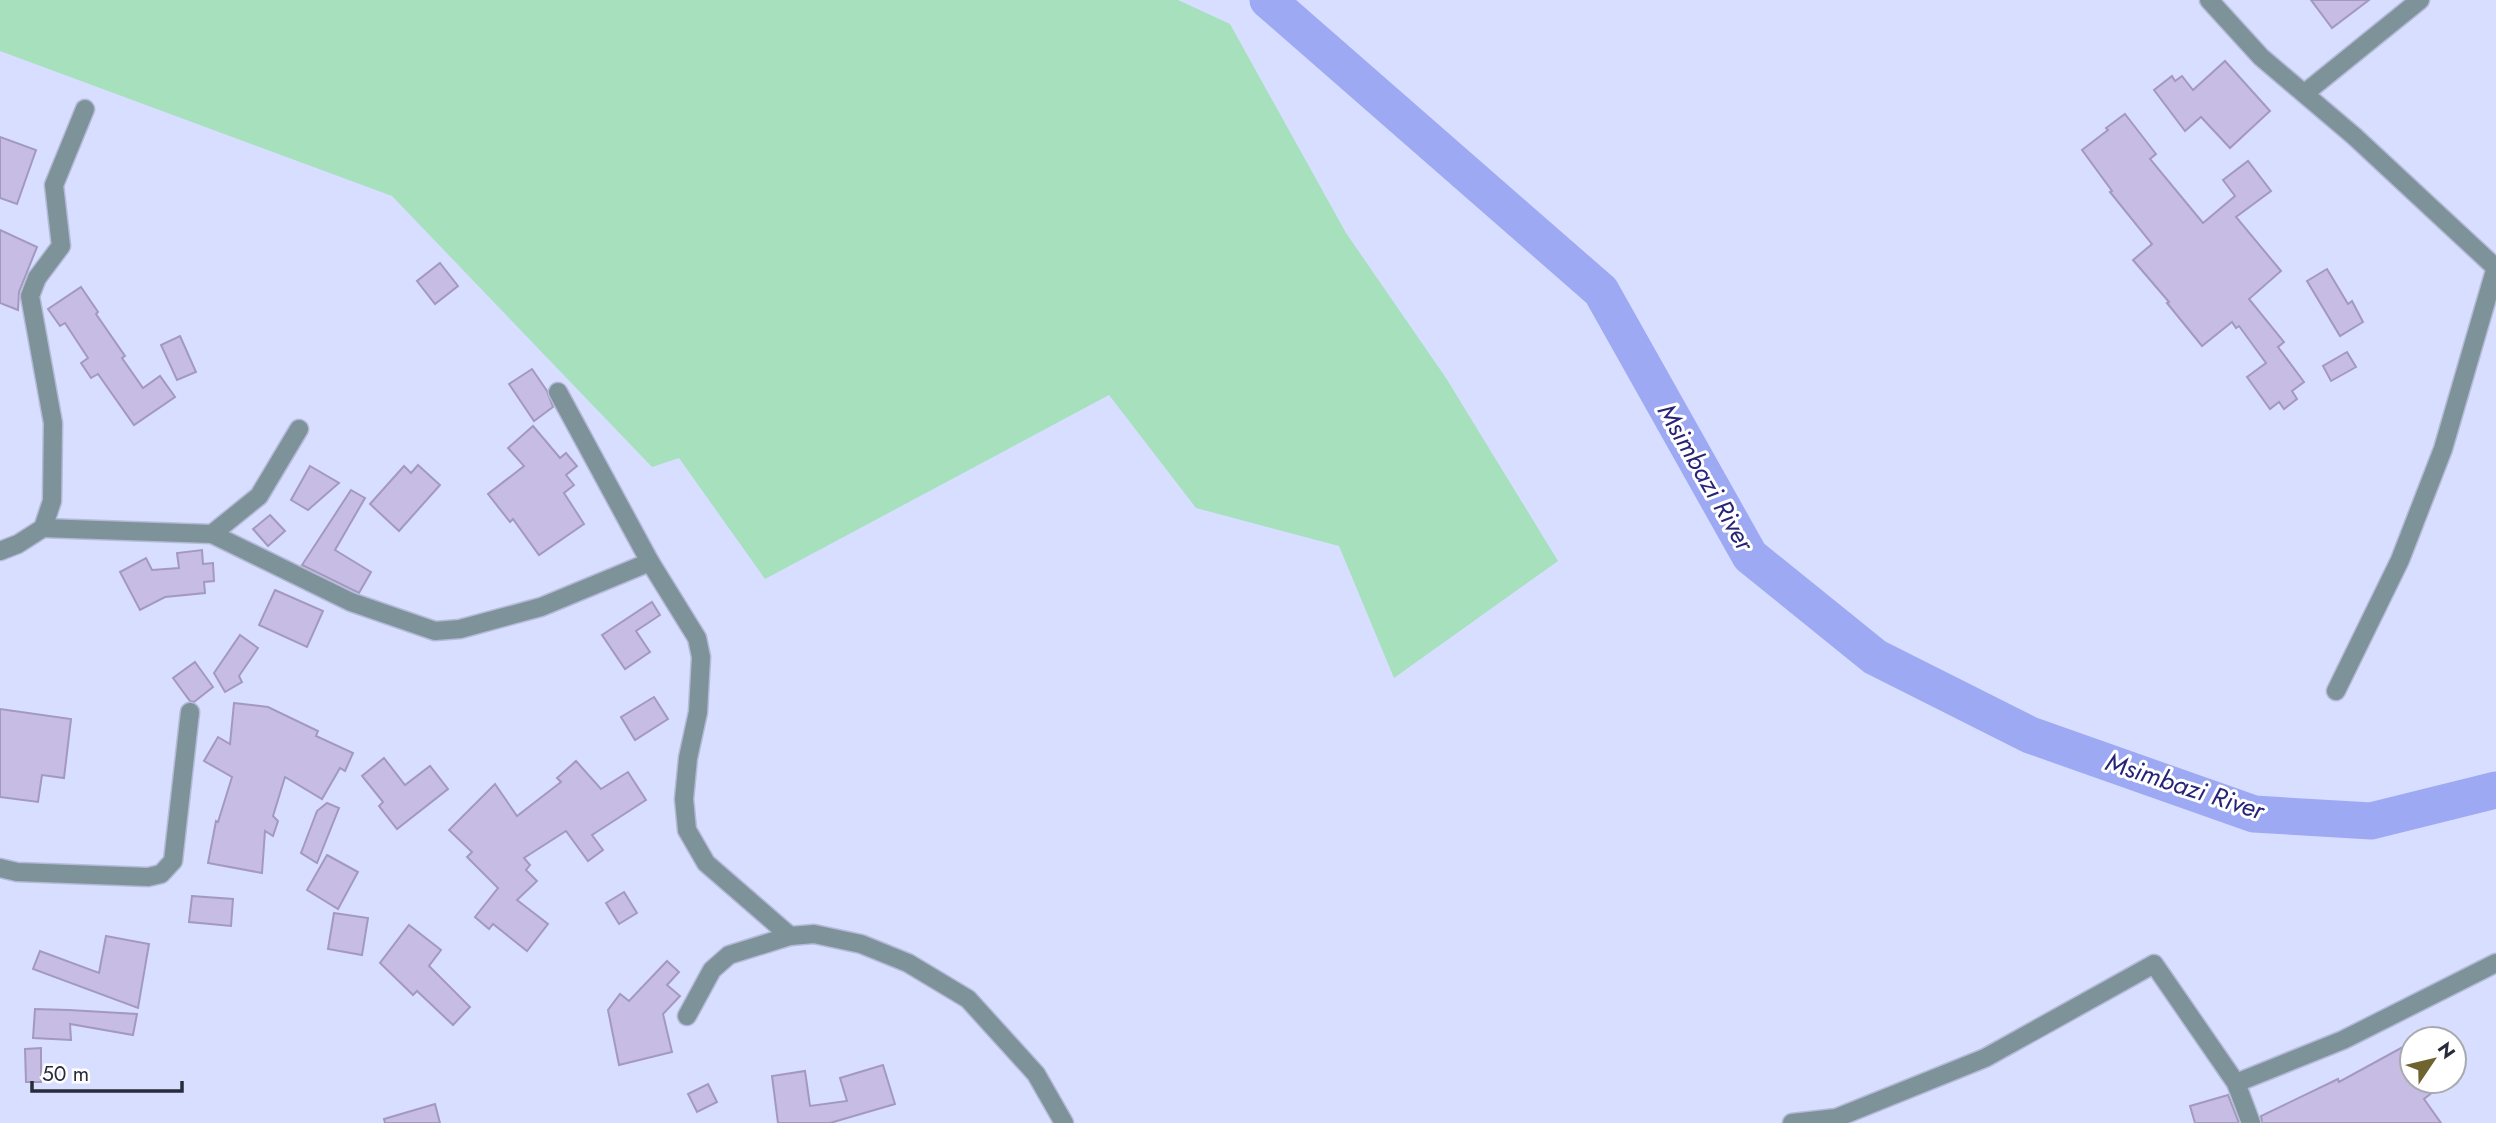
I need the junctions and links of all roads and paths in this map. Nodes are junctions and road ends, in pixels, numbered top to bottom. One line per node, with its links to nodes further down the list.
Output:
1 (2209, 0): 3 (street)
2 (2420, 0): 3 (street)
3 (2305, 93): 5 (street)
4 (85, 109): 8 (street)
5 (2496, 267): 12 (street)
6 (558, 391): 11 (street)
7 (299, 429): 9 (street)
8 (43, 528): 9 (street); 10 (street)
9 (212, 534): 11 (street)
10 (0, 551)
11 (650, 562): 15 (street)
12 (2336, 691)
13 (190, 712): 14 (street)
14 (0, 868)
15 (790, 936): 17 (street); 20 (street)
16 (2496, 963): 18 (street)
17 (687, 1016)
18 (2236, 1083): 19 (street); 22 (street)
19 (1839, 1121): 21 (street)
20 (1064, 1123)
21 (1792, 1123)
22 (2251, 1123)

